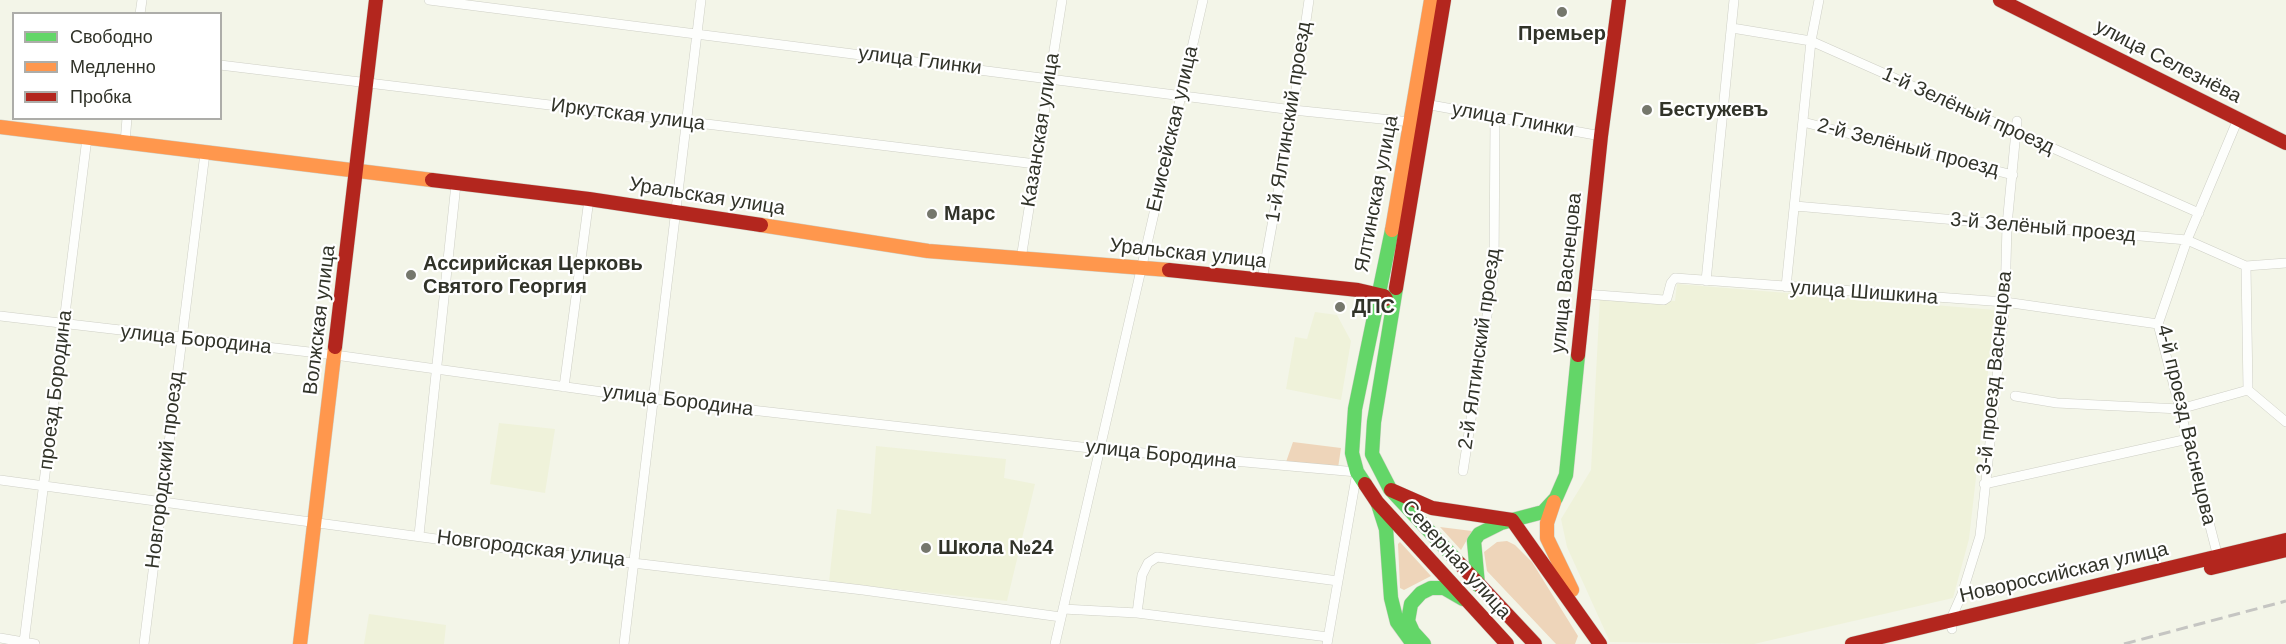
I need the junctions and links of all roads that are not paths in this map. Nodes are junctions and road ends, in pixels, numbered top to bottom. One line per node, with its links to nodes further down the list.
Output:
1 (376, 0): 18 (main road, Волжская улица)
2 (429, 0): 14 (street, улица Глинки)
3 (701, 0): 14 (street)
4 (1062, 0): 17 (street, Казанская улица)
5 (1203, 0): 19 (street, Енисейская улица)
6 (1309, 0): 21 (street, 1-й Ялтинский проезд)
7 (1431, 0): 27 (main road, Ялтинская улица)
8 (1444, 0): 20 (main road, Ялтинская улица)
9 (1618, 0): 31 (main road, улица Васнецова)
10 (1734, 0): 13 (street)
11 (1819, 0): 15 (street)
12 (2000, 0): 23 (main road, улица Селезнёва)
13 (1732, 28): 15 (street, 1-й Зелёный проезд); 51 (street)
14 (697, 33): 17 (street, улица Глинки); 26 (street)
15 (1810, 41): 28 (street); 30 (street, 1-й Зелёный проезд)
16 (222, 65): 18 (street, Иркутская улица)
17 (1050, 77): 19 (street, улица Глинки); 36 (street, Казанская улица)
18 (366, 83): 26 (street, Иркутская улица); 37 (main road, Волжская улица)
19 (1181, 94): 21 (street, улица Глинки); 49 (street, Енисейская улица)
20 (1425, 104): 22 (street, улица Глинки); 57 (main road, Ялтинская улица)
21 (1293, 110): 27 (street, улица Глинки); 50 (street, 1-й Ялтинский проезд)
22 (1495, 118): 31 (street, улица Глинки); 72 (street, 2-й Ялтинский проезд)
23 (2238, 119): 34 (main road, улица Селезнёва); 43 (street, 4-й проезд Васнецова)
24 (127, 120): 33 (street)
25 (2017, 121): 30 (street, 3-й проезд Васнецова)
26 (687, 122): 36 (street, Иркутская улица); 42 (street)
27 (1411, 122): 53 (main road, Ялтинская улица)
28 (1803, 122): 38 (street, 2-й Зелёный проезд); 41 (street)
29 (0, 127): 32 (main road, Уральская улица)
30 (2018, 132): 38 (street, 3-й проезд Васнецова); 43 (street, 1-й Зелёный проезд)
31 (1601, 136): 54 (main road, улица Васнецова)
32 (87, 138): 33 (main road, Уральская улица); 59 (street, проезд Бородина)
33 (124, 143): 35 (main road, Уральская улица)
34 (2286, 143)
35 (205, 153): 37 (main road, Уральская улица); 60 (street, Новгородский проезд)
36 (1036, 164): 46 (street, Казанская улица)
37 (357, 172): 39 (main road, Уральская улица); 61 (main road, Волжская улица)
38 (2013, 175): 44 (street, 3-й проезд Васнецова)
39 (456, 184): 40 (main road, Уральская улица); 62 (street)
40 (590, 199): 42 (main road, Уральская улица); 63 (street)
41 (1795, 206): 44 (street, 3-й Зелёный проезд); 52 (street)
42 (676, 211): 46 (main road, Уральская улица); 66 (street)
43 (2199, 213): 45 (street, 4-й проезд Васнецова)
44 (2007, 225): 45 (street, 3-й Зелёный проезд); 55 (street, 3-й проезд Васнецова)
45 (2187, 240): 48 (street, 3-й Зелёный проезд); 58 (street, 4-й проезд Васнецова)
46 (1021, 260): 49 (main road, Уральская улица)
47 (2286, 263): 48 (street, 3-й Зелёный проезд)
48 (2246, 266): 64 (street)
49 (1140, 267): 50 (main road, Уральская улица); 70 (street, Енисейская улица)
50 (1262, 280): 53 (main road, Уральская улица)
51 (1706, 281): 52 (street, улица Шишкина); 54 (street, улица Шишкина)
52 (1786, 287): 55 (street, улица Шишкина)
53 (1378, 294): 57 (main road); 73 (main road, Ялтинская улица)
54 (1584, 294): 78 (main road, улица Васнецова)
55 (2005, 302): 58 (street, улица Шишкина); 75 (street, 3-й проезд Васнецова)
56 (0, 316): 59 (street, улица Бородина)
57 (1393, 318): 71 (main road, Ялтинская улица)
58 (2158, 324): 67 (street, 4-й проезд Васнецова)
59 (64, 325): 60 (street, улица Бородина); 76 (street, проезд Бородина)
60 (183, 338): 61 (street, улица Бородина); 79 (street, Новгородский проезд)
61 (335, 356): 62 (street, улица Бородина); 82 (main road, Волжская улица)
62 (436, 369): 63 (street, улица Бородина); 83 (street)
63 (564, 387): 66 (street, улица Бородина)
64 (2248, 390): 67 (street); 68 (street)
65 (2015, 396): 67 (street)
66 (653, 399): 70 (street, улица Бородина); 87 (street)
67 (2180, 409): 69 (street, 4-й проезд Васнецова)
68 (2286, 422)
69 (2188, 439): 75 (street); 86 (street, 4-й проезд Васнецова)
70 (1099, 449): 73 (street, улица Бородина); 92 (street, Енисейская улица)
71 (1372, 454): 77 (main road, Северная улица)
72 (1463, 471)
73 (1357, 472): 80 (main road, Северная улица); 88 (street, Ялтинская улица)
74 (0, 480): 76 (street, Новгородская улица)
75 (1984, 484): 94 (street, 3-й проезд Васнецова)
76 (44, 485): 79 (street, Новгородская улица); 98 (street, проезд Бородина)
77 (1390, 489): 81 (main road, Северная улица); 89 (main road, Северная улица)
78 (1556, 498): 81 (main road); 91 (main road, улица Васнецова)
79 (160, 500): 82 (street, Новгородская улица); 100 (street, Новгородский проезд)
80 (1377, 502): 90 (main road, Северная улица); 104 (main road, Северная улица)
81 (1512, 520): 89 (main road, Северная улица); 91 (main road)
82 (316, 522): 83 (street, Новгородская улица); 101 (main road, Волжская улица)
83 (419, 535): 87 (street, Новгородская улица)
84 (2286, 540): 86 (main road, Новороссийская улица)
85 (2286, 550): 86 (main road, Новороссийская улица)
86 (2219, 561): 94 (main road, Новороссийская улица)
87 (634, 563): 92 (street, Новгородская улица); 102 (street)
88 (1338, 581): 93 (street); 96 (street, Ялтинская улица)
89 (1478, 585): 107 (main road, Северная улица)
90 (1469, 603): 105 (main road); 106 (main road, Северная улица)
91 (1578, 611): 97 (main road)
92 (1062, 613): 93 (street, Новгородская улица); 103 (street, Енисейская улица)
93 (1137, 613): 96 (street, Новгородская улица)
94 (1951, 625): 109 (main road, Новороссийская улица); 110 (main road, Новороссийская улица)
95 (0, 638): 98 (street)
96 (1328, 640)
97 (1597, 640): 108 (main road)
98 (24, 642): 99 (street)
99 (35, 644)
100 (144, 644)
101 (300, 644)
102 (624, 644)
103 (1055, 644)
104 (1413, 644)
105 (1424, 644)
106 (1507, 644)
107 (1535, 644)
108 (1607, 644)
109 (1852, 644)
110 (1891, 644)

